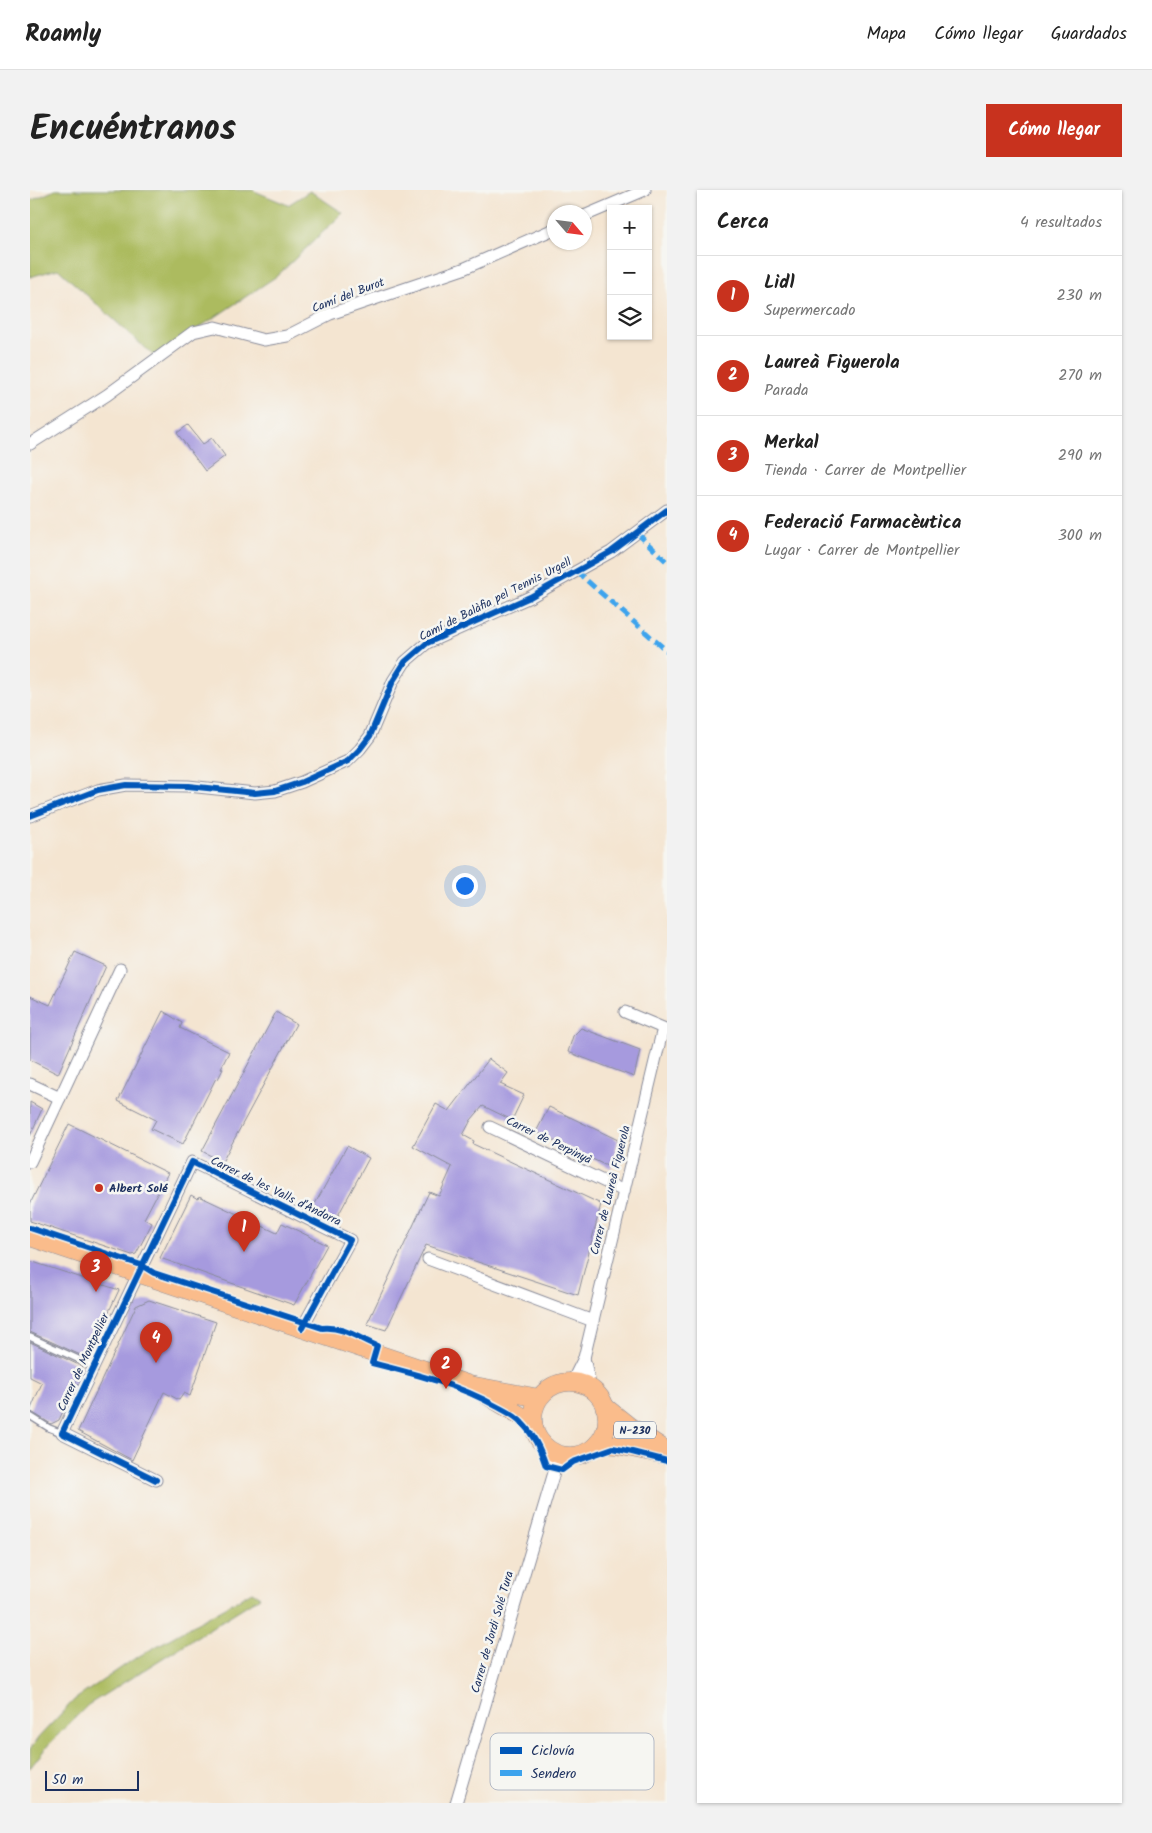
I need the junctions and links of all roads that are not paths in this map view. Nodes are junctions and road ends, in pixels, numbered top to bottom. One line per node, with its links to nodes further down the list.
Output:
1 (645, 190): 2 (street)
2 (592, 213)
3 (547, 232): 4 (street, Camí del Burot)
4 (30, 444)
5 (667, 510): 6 (street, Camí de Balàfia pel Tennis Urgell)
6 (30, 816)
7 (120, 970): 10 (street)
8 (625, 1012): 14 (street, Carrer de Laureà Figuerola)
9 (30, 1084): 10 (street)
10 (60, 1098): 12 (street)
11 (490, 1127): 14 (street, Carrer de Perpinyà)
12 (30, 1162)
13 (192, 1162): 17 (street, Carrer de Montpellier); 19 (street, Carrer de les Valls d'Andorra)
14 (624, 1191): 18 (street, Carrer de Laureà Figuerola)
15 (30, 1237): 17 (main road)
16 (428, 1259): 18 (street)
17 (137, 1274): 19 (main road); 22 (street, Carrer de Montpellier)
18 (592, 1321): 21 (street, Carrer de Laureà Figuerola)
19 (302, 1328): 24 (main road)
20 (30, 1337): 22 (lane)
21 (584, 1358): 23 (street, Carrer de Laureà Figuerola); 25 (street, Carrer de Laureà Figuerola)
22 (93, 1366): 30 (street, Carrer de Montpellier)
23 (572, 1382): 25 (main road); 26 (main road)
24 (470, 1385): 26 (main road); 29 (main road)
25 (591, 1389): 27 (main road, N-230)
26 (540, 1398): 29 (main road)
27 (604, 1406): 32 (main road, N-230); 33 (main road, N-230)
28 (30, 1416): 30 (lane)
29 (533, 1423): 31 (main road)
30 (62, 1433): 36 (street)
31 (540, 1442): 34 (main road); 35 (street)
32 (597, 1444): 33 (main road, N-230); 34 (main road, N-230)
33 (667, 1453)
34 (576, 1456): 35 (street)
35 (554, 1469): 37 (street, Carrer de Jordi Solé Tura)
36 (156, 1480)
37 (456, 1803)

